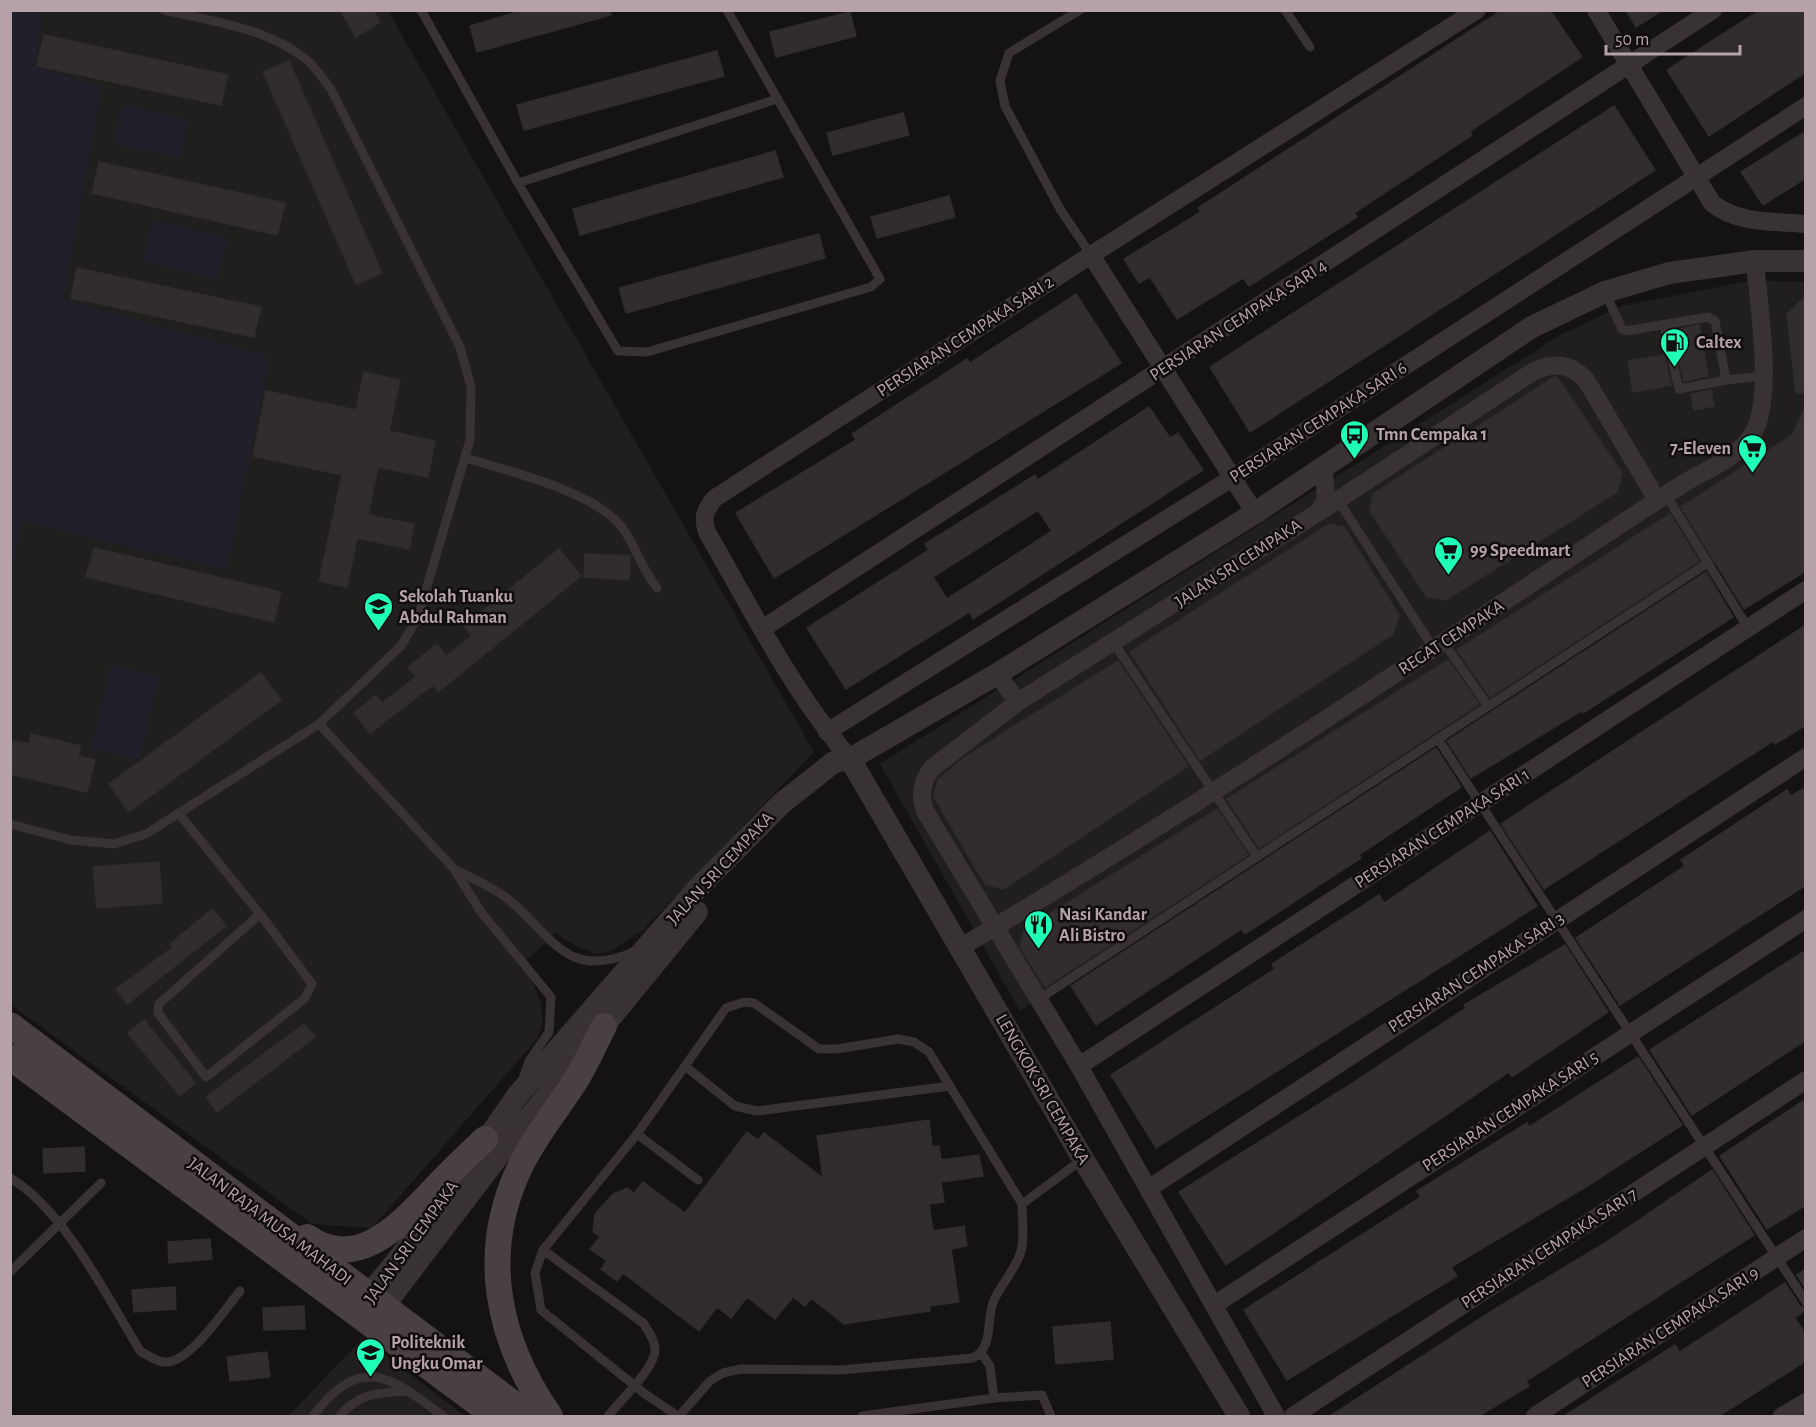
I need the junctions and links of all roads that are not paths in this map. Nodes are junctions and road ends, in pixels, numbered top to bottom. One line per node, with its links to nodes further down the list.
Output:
1 (164, 10): 24 (lane)
2 (421, 10): 14 (lane)
3 (727, 10): 11 (lane)
4 (1080, 10): 16 (lane)
5 (1285, 10): 9 (lane)
6 (1477, 10): 16 (street, PERSIARAN CEMPAKA SARI 2)
7 (1596, 10): 10 (street)
8 (1713, 10): 10 (street, PERSIARAN CEMPAKA SARI 4)
9 (1310, 47)
10 (1630, 65): 13 (street); 21 (street, PERSIARAN CEMPAKA SARI 4)
11 (777, 99): 14 (lane); 14 (lane)
12 (1806, 106): 13 (street, PERSIARAN CEMPAKA SARI 6)
13 (1695, 176): 15 (street); 26 (street, PERSIARAN CEMPAKA SARI 6)
14 (518, 183)
15 (1806, 224)
16 (1091, 255): 21 (street); 36 (street, PERSIARAN CEMPAKA SARI 2)
17 (1755, 261): 18 (street, JALAN SRI CEMPAKA); 19 (street, JALAN SRI CEMPAKA); 22 (street, REGAT CEMPAKA)
18 (1806, 261)
19 (1605, 292): 20 (lane); 25 (street, JALAN SRI CEMPAKA)
20 (1664, 325): 23 (lane); 23 (lane)
21 (1164, 368): 26 (street); 36 (street, PERSIARAN CEMPAKA SARI 4)
22 (1764, 376): 23 (lane); 28 (street, REGAT CEMPAKA)
23 (1726, 380)
24 (466, 458): 33 (lane); 42 (lane)
25 (1324, 469): 27 (street); 30 (street); 31 (street, JALAN SRI CEMPAKA)
26 (1232, 478): 31 (street); 43 (street, PERSIARAN CEMPAKA SARI 6)
27 (1362, 483): 28 (street, JALAN SRI CEMPAKA); 29 (street, JALAN SRI CEMPAKA)
28 (1661, 497): 32 (lane); 38 (street, REGAT CEMPAKA)
29 (1338, 500): 30 (street, JALAN SRI CEMPAKA); 38 (lane)
30 (1318, 512): 37 (street, JALAN SRI CEMPAKA)
31 (1255, 513): 39 (street, JALAN SRI CEMPAKA)
32 (1708, 563): 35 (lane); 41 (lane)
33 (657, 588)
34 (1806, 590): 35 (street, PERSIARAN CEMPAKA SARI 1)
35 (1748, 628): 48 (street, PERSIARAN CEMPAKA SARI 1)
36 (762, 629): 43 (street, PERSIARAN CEMPAKA SARI 2)
37 (1114, 643): 40 (street, JALAN SRI CEMPAKA); 47 (lane)
38 (1439, 646): 41 (lane); 47 (street, REGAT CEMPAKA)
39 (997, 674): 40 (street); 46 (street, JALAN SRI CEMPAKA)
40 (1018, 702): 56 (street, JALAN SRI CEMPAKA)
41 (1488, 706): 44 (lane)
42 (319, 724): 49 (lane); 52 (lane)
43 (827, 732): 46 (street, PERSIARAN CEMPAKA SARI 2)
44 (1438, 739): 48 (lane); 51 (lane)
45 (1806, 757): 54 (street, PERSIARAN CEMPAKA SARI 3)
46 (850, 759): 57 (street, JALAN SRI CEMPAKA); 58 (street, LENGKOK SRI CEMPAKA); 61 (street, JALAN SRI CEMPAKA)
47 (1213, 792): 51 (lane); 56 (street, REGAT CEMPAKA)
48 (1480, 803): 54 (lane); 65 (street, PERSIARAN CEMPAKA SARI 1)
49 (180, 815): 50 (lane); 53 (lane)
50 (10, 824)
51 (1257, 857): 59 (lane)
52 (454, 869): 57 (lane); 68 (lane)
53 (260, 914): 53 (lane)
54 (1556, 919): 62 (lane); 76 (street, PERSIARAN CEMPAKA SARI 3)
55 (1806, 919): 62 (street, PERSIARAN CEMPAKA SARI 5)
56 (996, 927): 58 (street, REGAT CEMPAKA); 59 (street, JALAN SRI CEMPAKA)
57 (648, 945): 68 (street, JALAN SRI CEMPAKA)
58 (961, 947): 72 (street, LENGKOK SRI CEMPAKA)
59 (1039, 999): 65 (street, JALAN SRI CEMPAKA)
60 (10, 1025): 78 (main road, JALAN RAJA MUSA MAHADI)
61 (604, 1026): 87 (street, JALAN SRI CEMPAKA); 98 (main road)
62 (1630, 1033): 71 (lane); 86 (street, PERSIARAN CEMPAKA SARI 5)
63 (10, 1057): 87 (main road, JALAN RAJA MUSA MAHADI)
64 (685, 1066): 67 (lane); 67 (lane); 69 (lane)
65 (1079, 1066): 76 (street, JALAN SRI CEMPAKA)
66 (1806, 1080): 71 (street, PERSIARAN CEMPAKA SARI 7)
67 (950, 1086): 77 (lane)
68 (517, 1096): 70 (street, JALAN SRI CEMPAKA)
69 (637, 1134): 74 (lane); 81 (lane)
70 (485, 1139): 78 (main road); 87 (street, JALAN SRI CEMPAKA)
71 (1703, 1146): 82 (lane); 105 (street, PERSIARAN CEMPAKA SARI 7)
72 (1083, 1159): 77 (lane); 103 (street, LENGKOK SRI CEMPAKA)
73 (10, 1178): 79 (lane)
74 (698, 1180)
75 (101, 1183): 79 (lane)
76 (1148, 1189): 86 (street, JALAN SRI CEMPAKA)
77 (1022, 1204): 88 (lane)
78 (265, 1216): 87 (main road, JALAN RAJA MUSA MAHADI)
79 (60, 1223): 83 (lane); 84 (lane)
80 (1806, 1238): 82 (street, PERSIARAN CEMPAKA SARI 9)
81 (543, 1250): 89 (lane); 89 (lane)
82 (1776, 1257): 85 (lane); 106 (street, PERSIARAN CEMPAKA SARI 9)
83 (10, 1272)
84 (240, 1291)
85 (1806, 1302)
86 (1215, 1305): 104 (street, JALAN SRI CEMPAKA)
87 (370, 1307): 96 (main road, JALAN RAJA MUSA MAHADI); 97 (main road, JALAN RAJA MUSA MAHADI)
88 (981, 1353): 91 (lane); 100 (lane)
89 (635, 1383): 99 (lane); 100 (lane)
90 (409, 1391): 93 (lane); 94 (lane); 95 (lane)
91 (994, 1398): 101 (lane); 102 (lane)
92 (1806, 1402): 107 (street)
93 (313, 1416)
94 (339, 1416)
95 (443, 1416)
96 (495, 1416)
97 (530, 1416)
98 (550, 1416)
99 (608, 1416)
100 (678, 1416)
101 (861, 1416)
102 (1051, 1416)
103 (1239, 1416)
104 (1276, 1416)
105 (1293, 1416)
106 (1535, 1416)
107 (1782, 1416)

